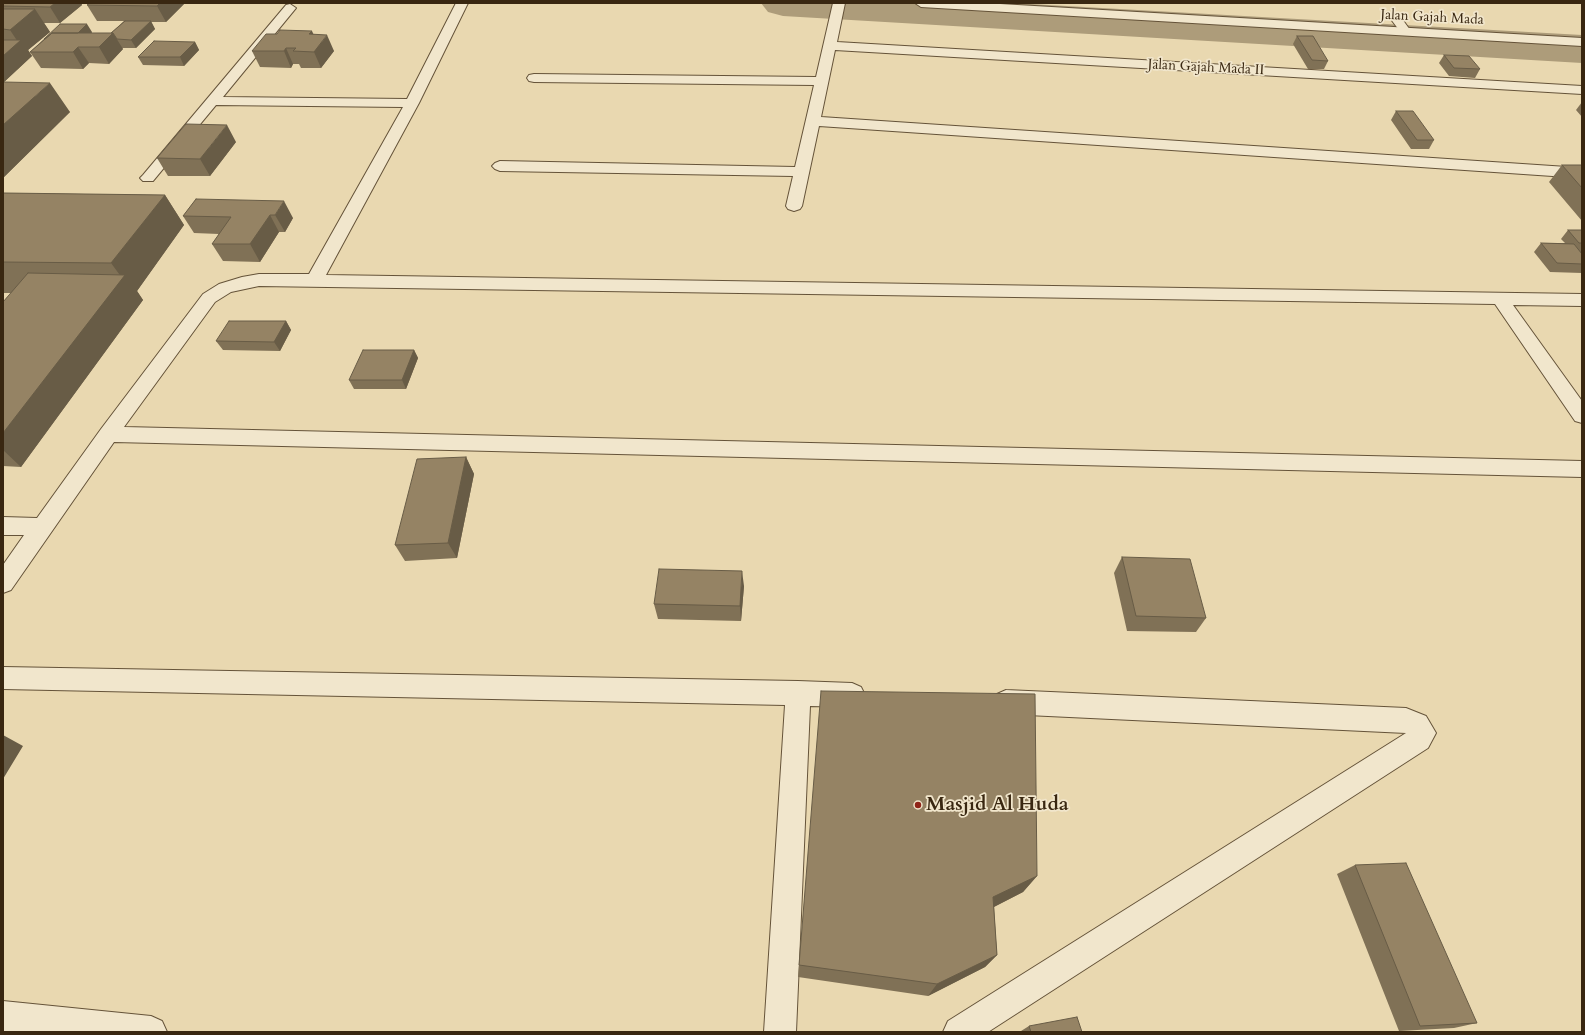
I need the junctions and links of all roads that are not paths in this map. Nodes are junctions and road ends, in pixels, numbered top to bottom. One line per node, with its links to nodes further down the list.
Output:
1 (462, 3): 13 (street)
2 (921, 3): 6 (street, Jalan Gajah Mada)
3 (839, 4): 8 (street)
4 (290, 8): 12 (street)
5 (1396, 18): 6 (lane)
6 (1406, 32): 7 (street, Jalan Gajah Mada)
7 (1582, 42)
8 (830, 46): 10 (street); 11 (street, Jalan Gajah Mada II)
9 (534, 78): 10 (street)
10 (822, 81): 14 (street)
11 (1582, 90)
12 (213, 101): 13 (street); 18 (street)
13 (412, 103): 20 (street)
14 (813, 121): 16 (street); 17 (street)
15 (500, 166): 16 (street)
16 (801, 172): 19 (street)
17 (1582, 173)
18 (148, 178)
19 (794, 206)
20 (315, 280): 21 (street); 24 (street)
21 (1500, 299): 22 (street); 23 (street)
22 (1582, 300)
23 (1582, 416)
24 (108, 434): 25 (street); 27 (street)
25 (1582, 469)
26 (3, 526): 27 (street)
27 (42, 527): 28 (street)
28 (3, 583)
29 (3, 678): 30 (street)
30 (798, 693): 31 (street); 35 (street)
31 (877, 696)
32 (980, 701): 36 (street)
33 (3, 1017): 34 (street)
34 (151, 1032)
35 (780, 1032)
36 (959, 1032)

